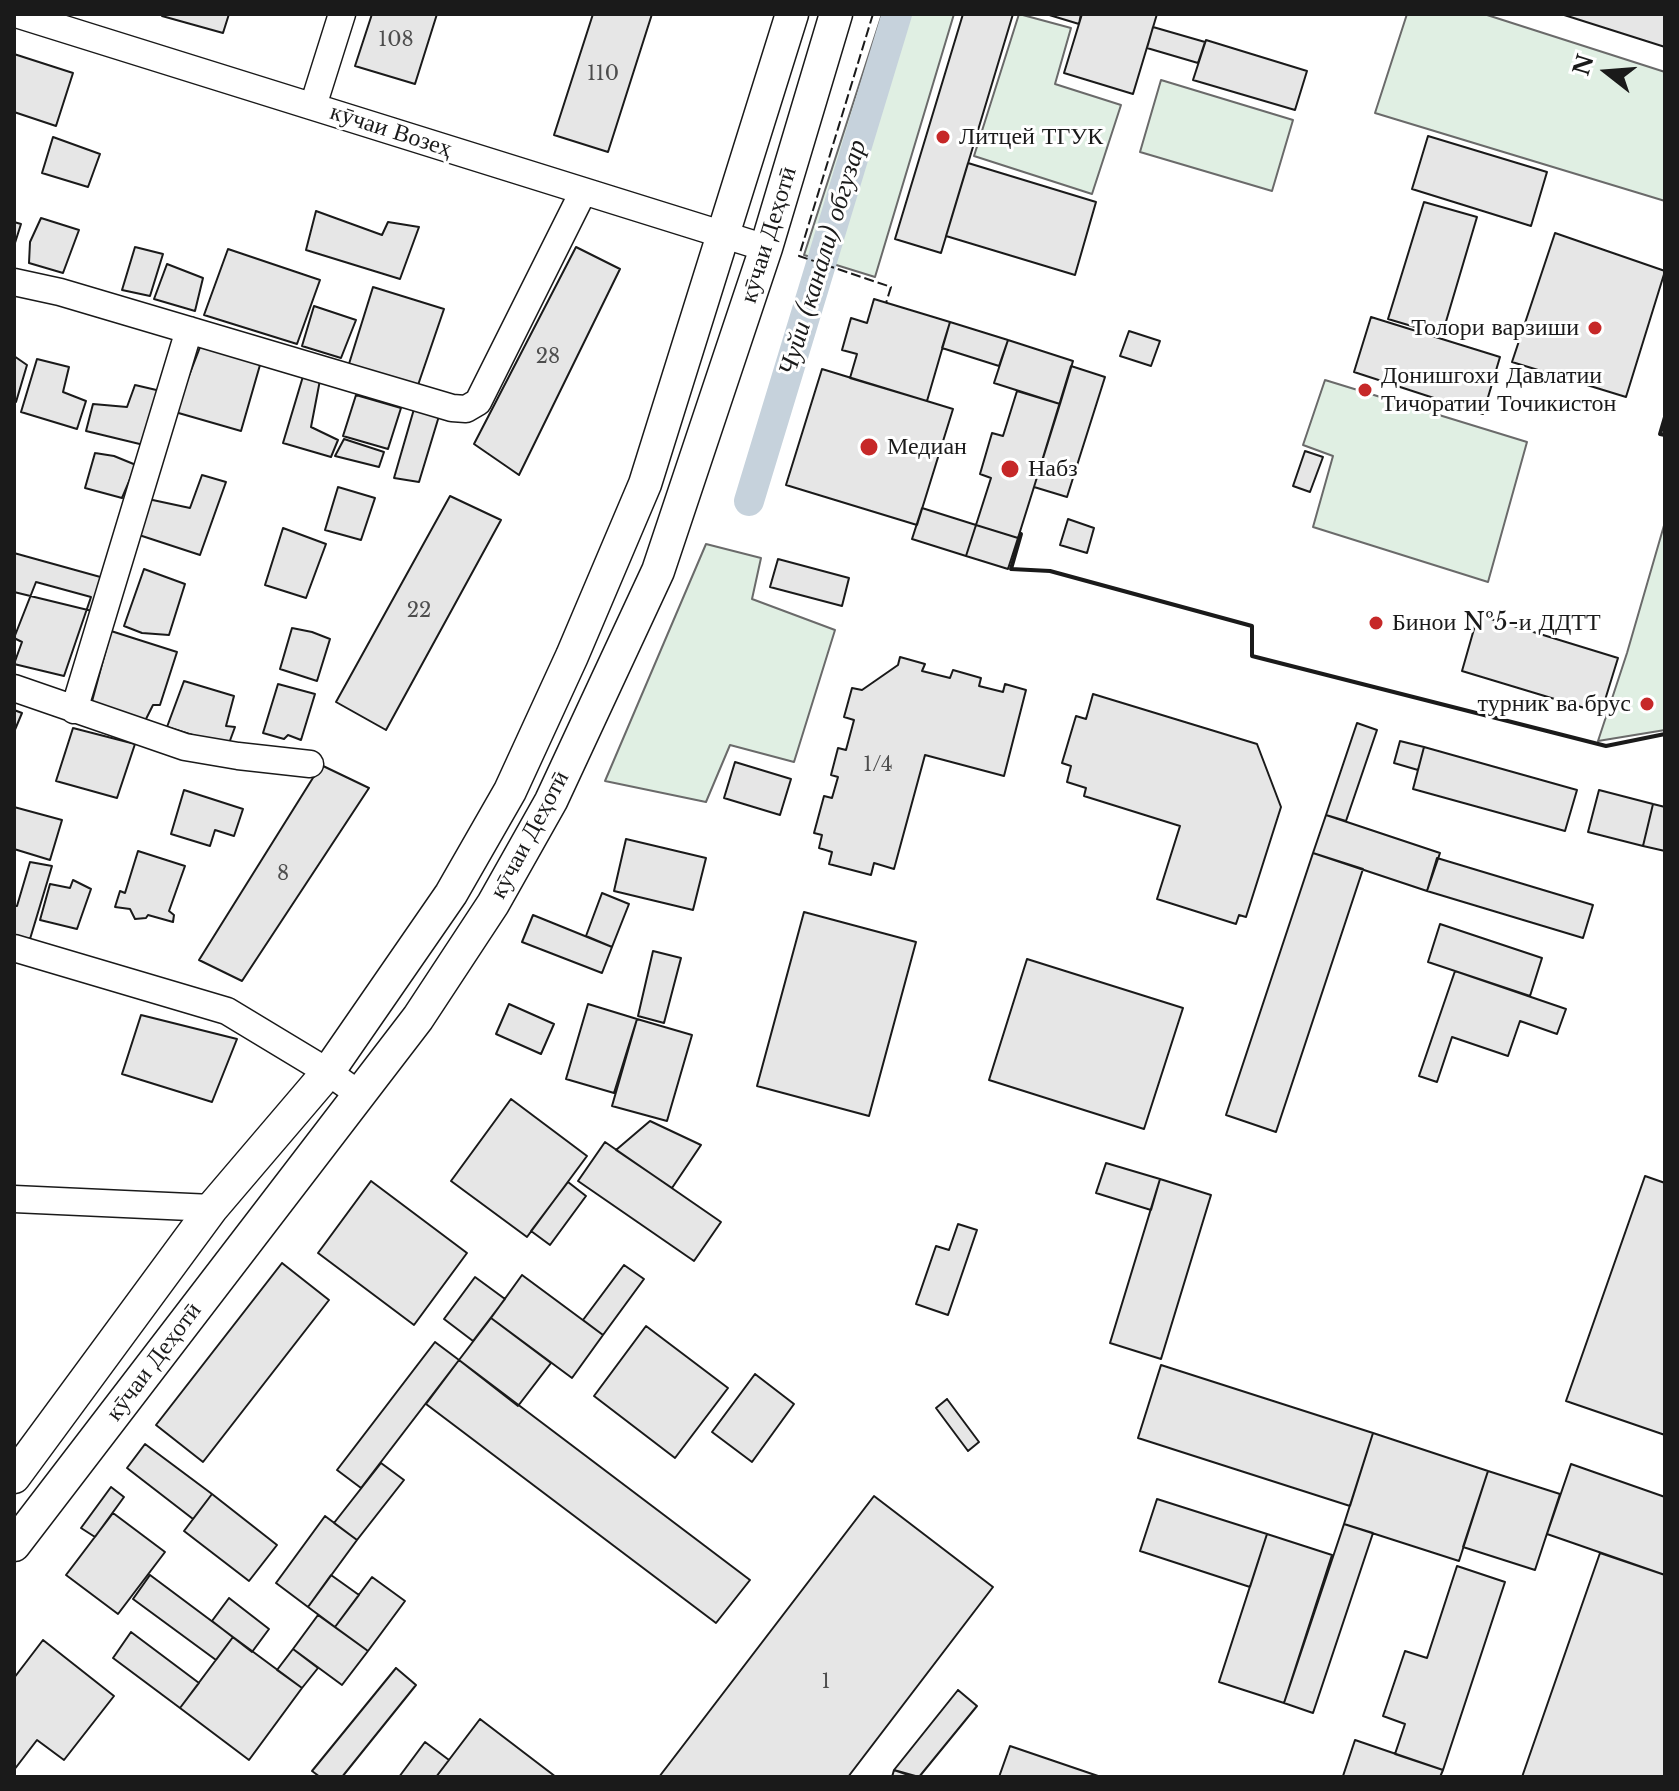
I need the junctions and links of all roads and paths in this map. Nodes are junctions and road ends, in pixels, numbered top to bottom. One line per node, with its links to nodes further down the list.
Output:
1 (16, 14): 5 (street, кӯчаи Возеҳ)
2 (342, 14): 5 (street)
3 (792, 14): 7 (street, кӯчаи Деҳотӣ)
4 (836, 14): 8 (street, кӯчаи Деҳотӣ)
5 (313, 106): 6 (street, кӯчаи Возеҳ)
6 (583, 192): 7 (street, кӯчаи Возеҳ); 10 (street)
7 (724, 234): 8 (street, кӯчаи Возеҳ); 15 (street, кӯчаи Деҳотӣ)
8 (766, 248): 16 (street, кӯчаи Деҳотӣ)
9 (14, 282): 10 (street)
10 (189, 330): 12 (street)
11 (14, 688): 12 (street)
12 (74, 710): 13 (street)
13 (310, 764)
14 (14, 948): 15 (street)
15 (328, 1072): 16 (street); 18 (street, кӯчаи Деҳотӣ)
16 (359, 1094): 20 (street, кӯчаи Деҳотӣ)
17 (14, 1199): 18 (street)
18 (212, 1208): 19 (street, кӯчаи Деҳотӣ)
19 (14, 1477)
20 (14, 1545)

